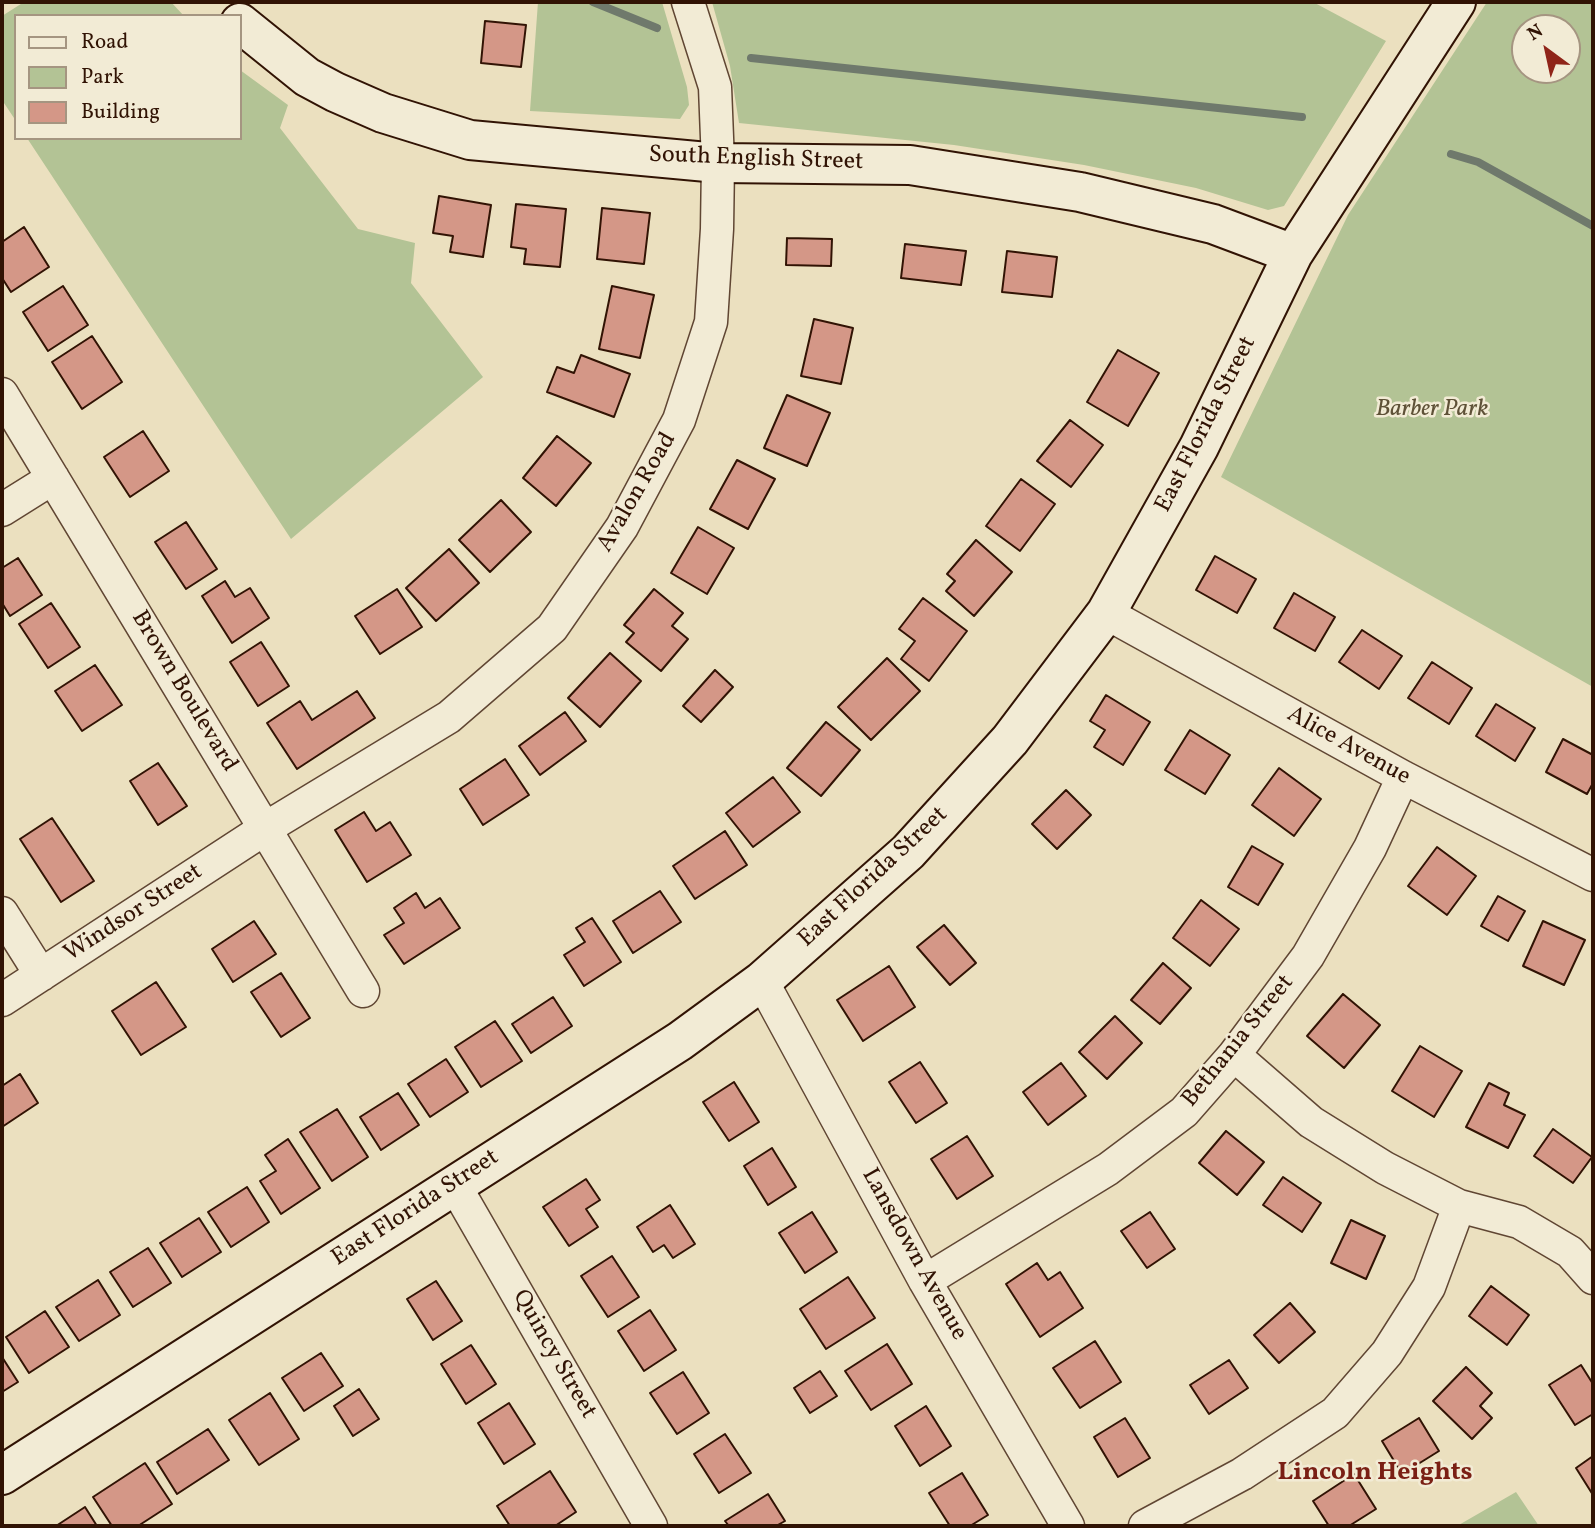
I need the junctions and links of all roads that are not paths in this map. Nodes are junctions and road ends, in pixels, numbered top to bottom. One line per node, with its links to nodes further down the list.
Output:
1 (217, 2): 4 (main road)
2 (688, 2): 6 (street, Avalon Road)
3 (1457, 2): 7 (main road, East Florida Street)
4 (230, 14)
5 (242, 25): 6 (main road, South English Street)
6 (718, 163): 7 (main road, South English Street); 13 (street, Avalon Road)
7 (1293, 254): 11 (main road, East Florida Street)
8 (2, 394): 9 (street, Brown Boulevard)
9 (52, 478): 10 (street); 13 (street, Brown Boulevard)
10 (2, 510)
11 (1106, 613): 12 (street, Alice Avenue); 17 (main road, East Florida Street)
12 (1404, 778): 14 (street, Alice Avenue); 20 (street, Bethania Street)
13 (266, 828): 16 (street, Windsor Street); 18 (street, Brown Boulevard)
14 (1593, 875)
15 (2, 913): 16 (street)
16 (40, 975): 19 (street, Windsor Street)
17 (762, 981): 21 (main road, East Florida Street); 24 (street, Lansdown Avenue)
18 (363, 991)
19 (2, 1000)
20 (1234, 1055): 22 (street); 24 (street, Bethania Street)
21 (454, 1184): 25 (main road, East Florida Street); 26 (street, Quincy Street)
22 (1458, 1206): 23 (street); 28 (street)
23 (1593, 1278)
24 (925, 1281): 27 (street, Lansdown Avenue)
25 (2, 1475)
26 (649, 1525)
27 (1068, 1526)
28 (1145, 1526)

